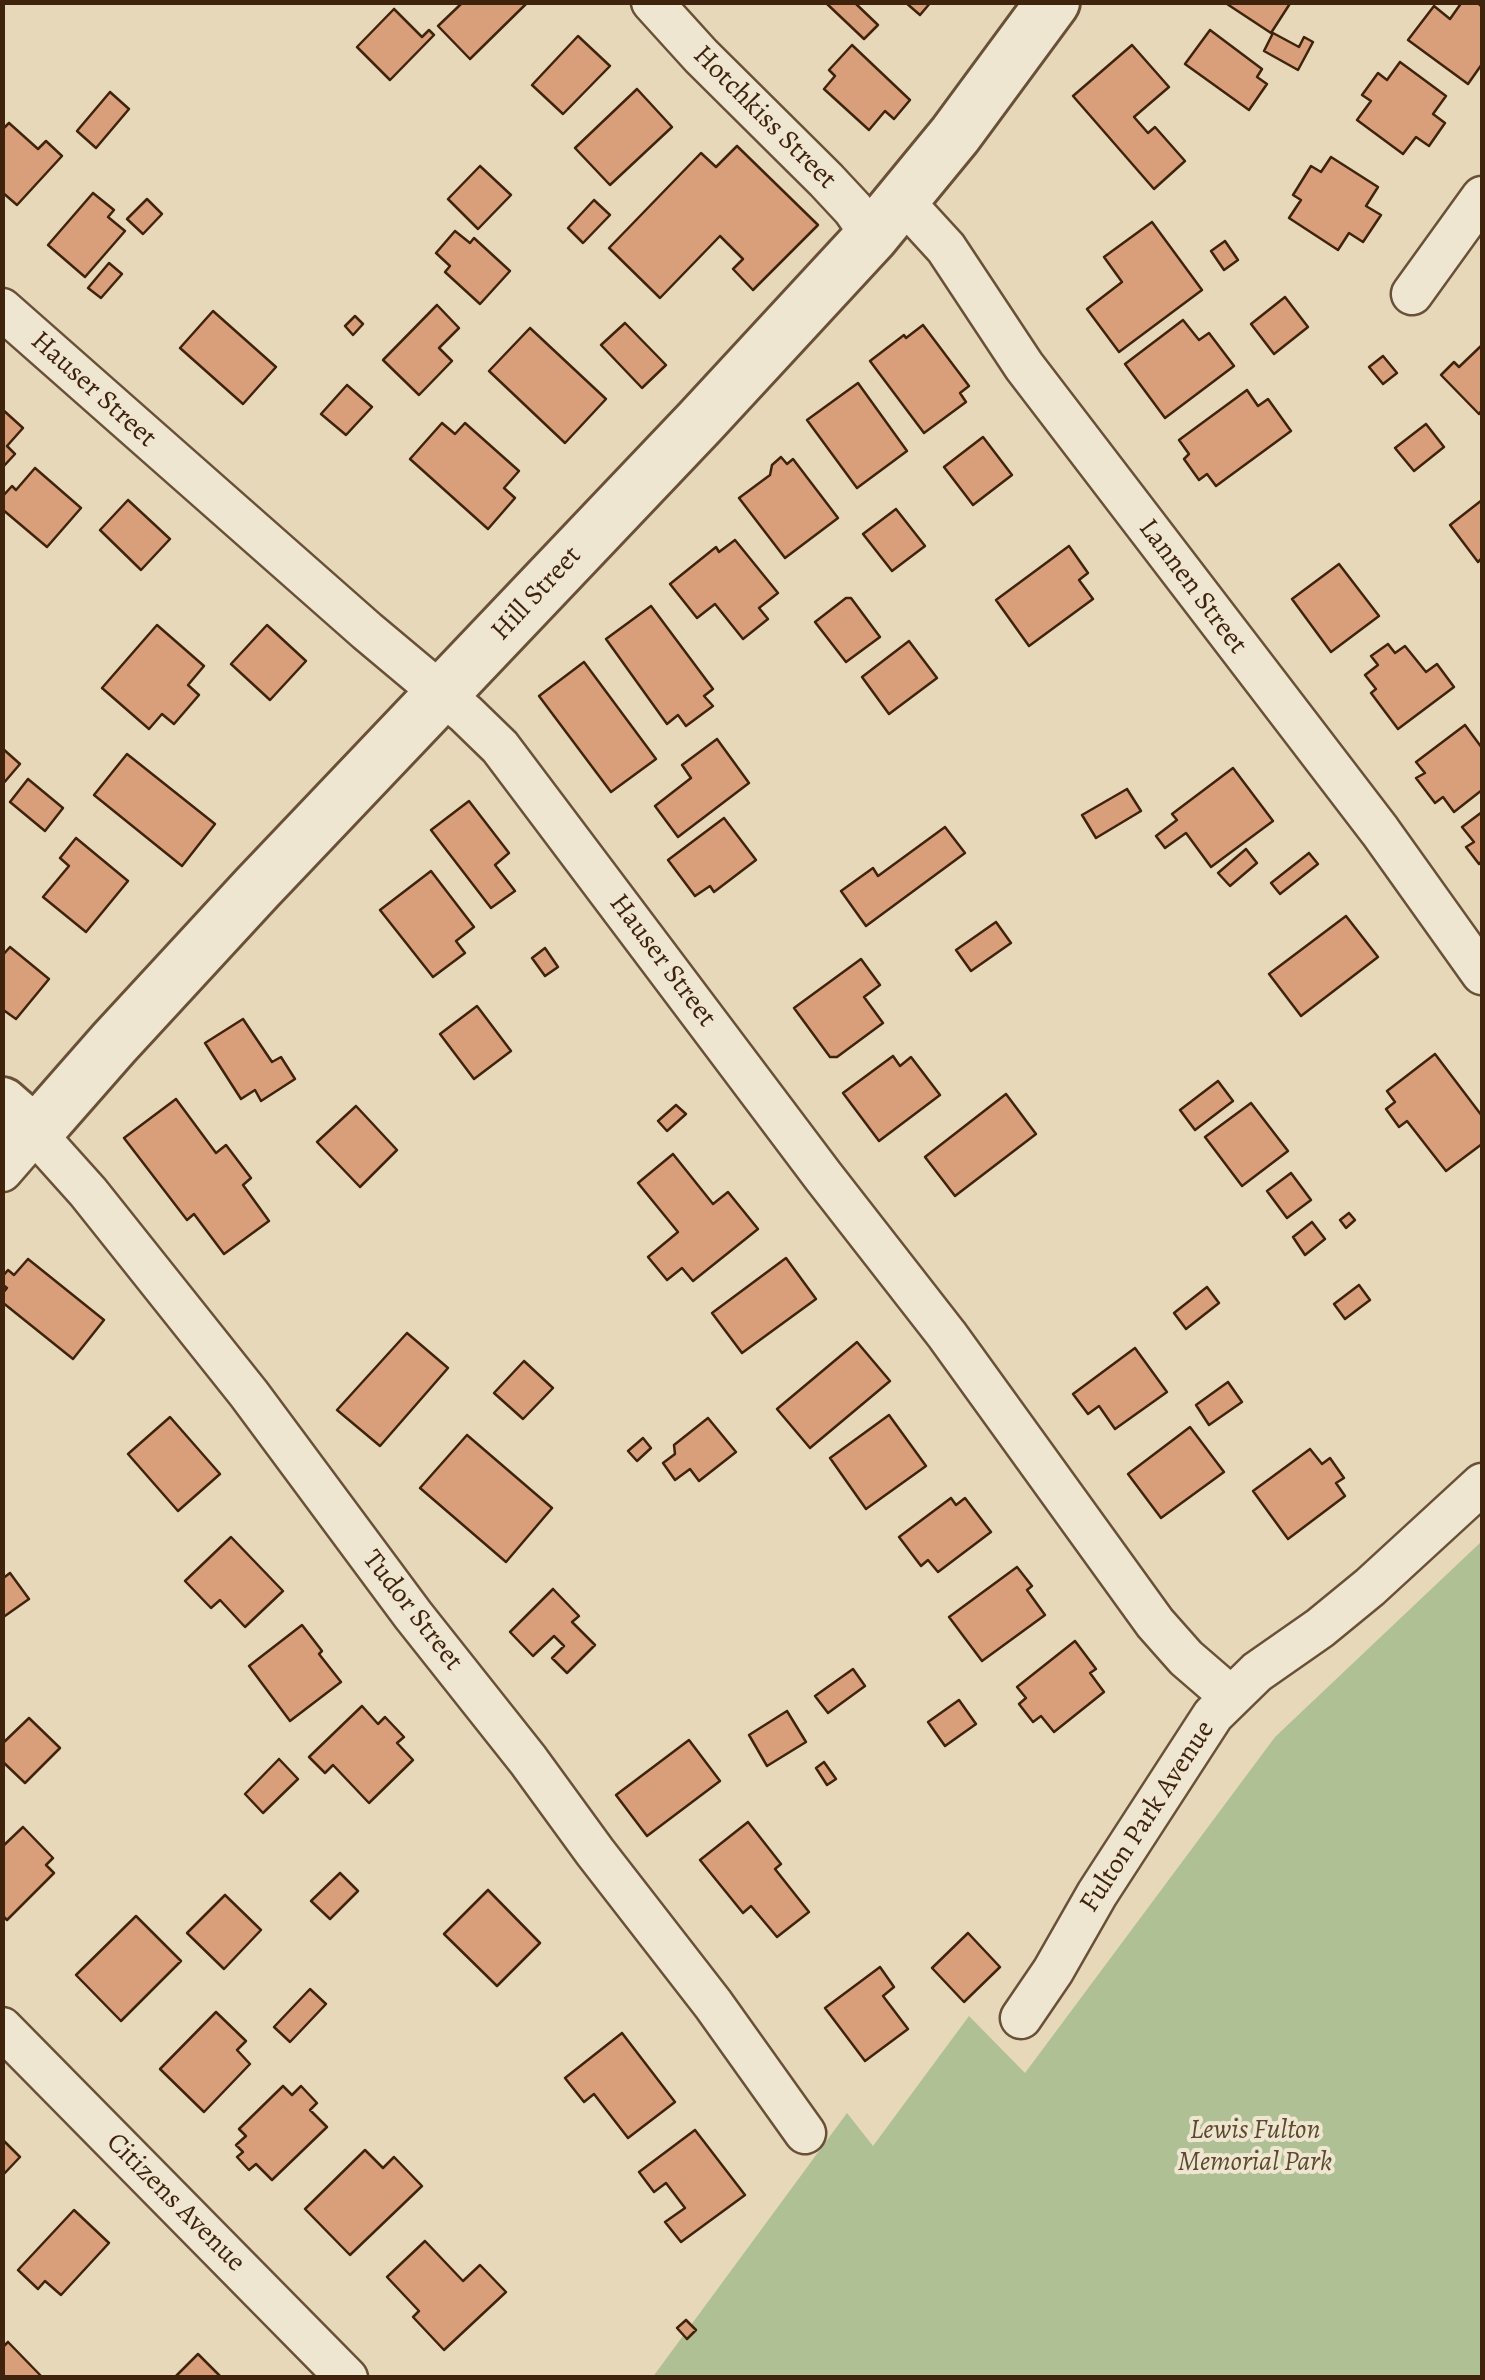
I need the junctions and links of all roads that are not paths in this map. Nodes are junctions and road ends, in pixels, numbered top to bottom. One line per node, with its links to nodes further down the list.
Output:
1 (652, 2): 4 (street, Hotchkiss Street)
2 (1053, 2): 4 (street, Hill Street)
3 (1482, 197): 5 (street)
4 (887, 218): 7 (street, Hill Street); 8 (street, Lannen Street)
5 (1412, 294)
6 (2, 309): 7 (street, Hauser Street)
7 (442, 694): 9 (street, Hill Street); 11 (street, Hauser Street)
8 (1482, 974)
9 (13, 1136): 14 (street, Tudor Street)
10 (1482, 1484): 11 (street, Fulton Park Avenue)
11 (1230, 1696): 12 (street, Fulton Park Avenue)
12 (1021, 2018)
13 (2, 2028): 15 (street, Citizens Avenue)
14 (805, 2133)
15 (347, 2378)

